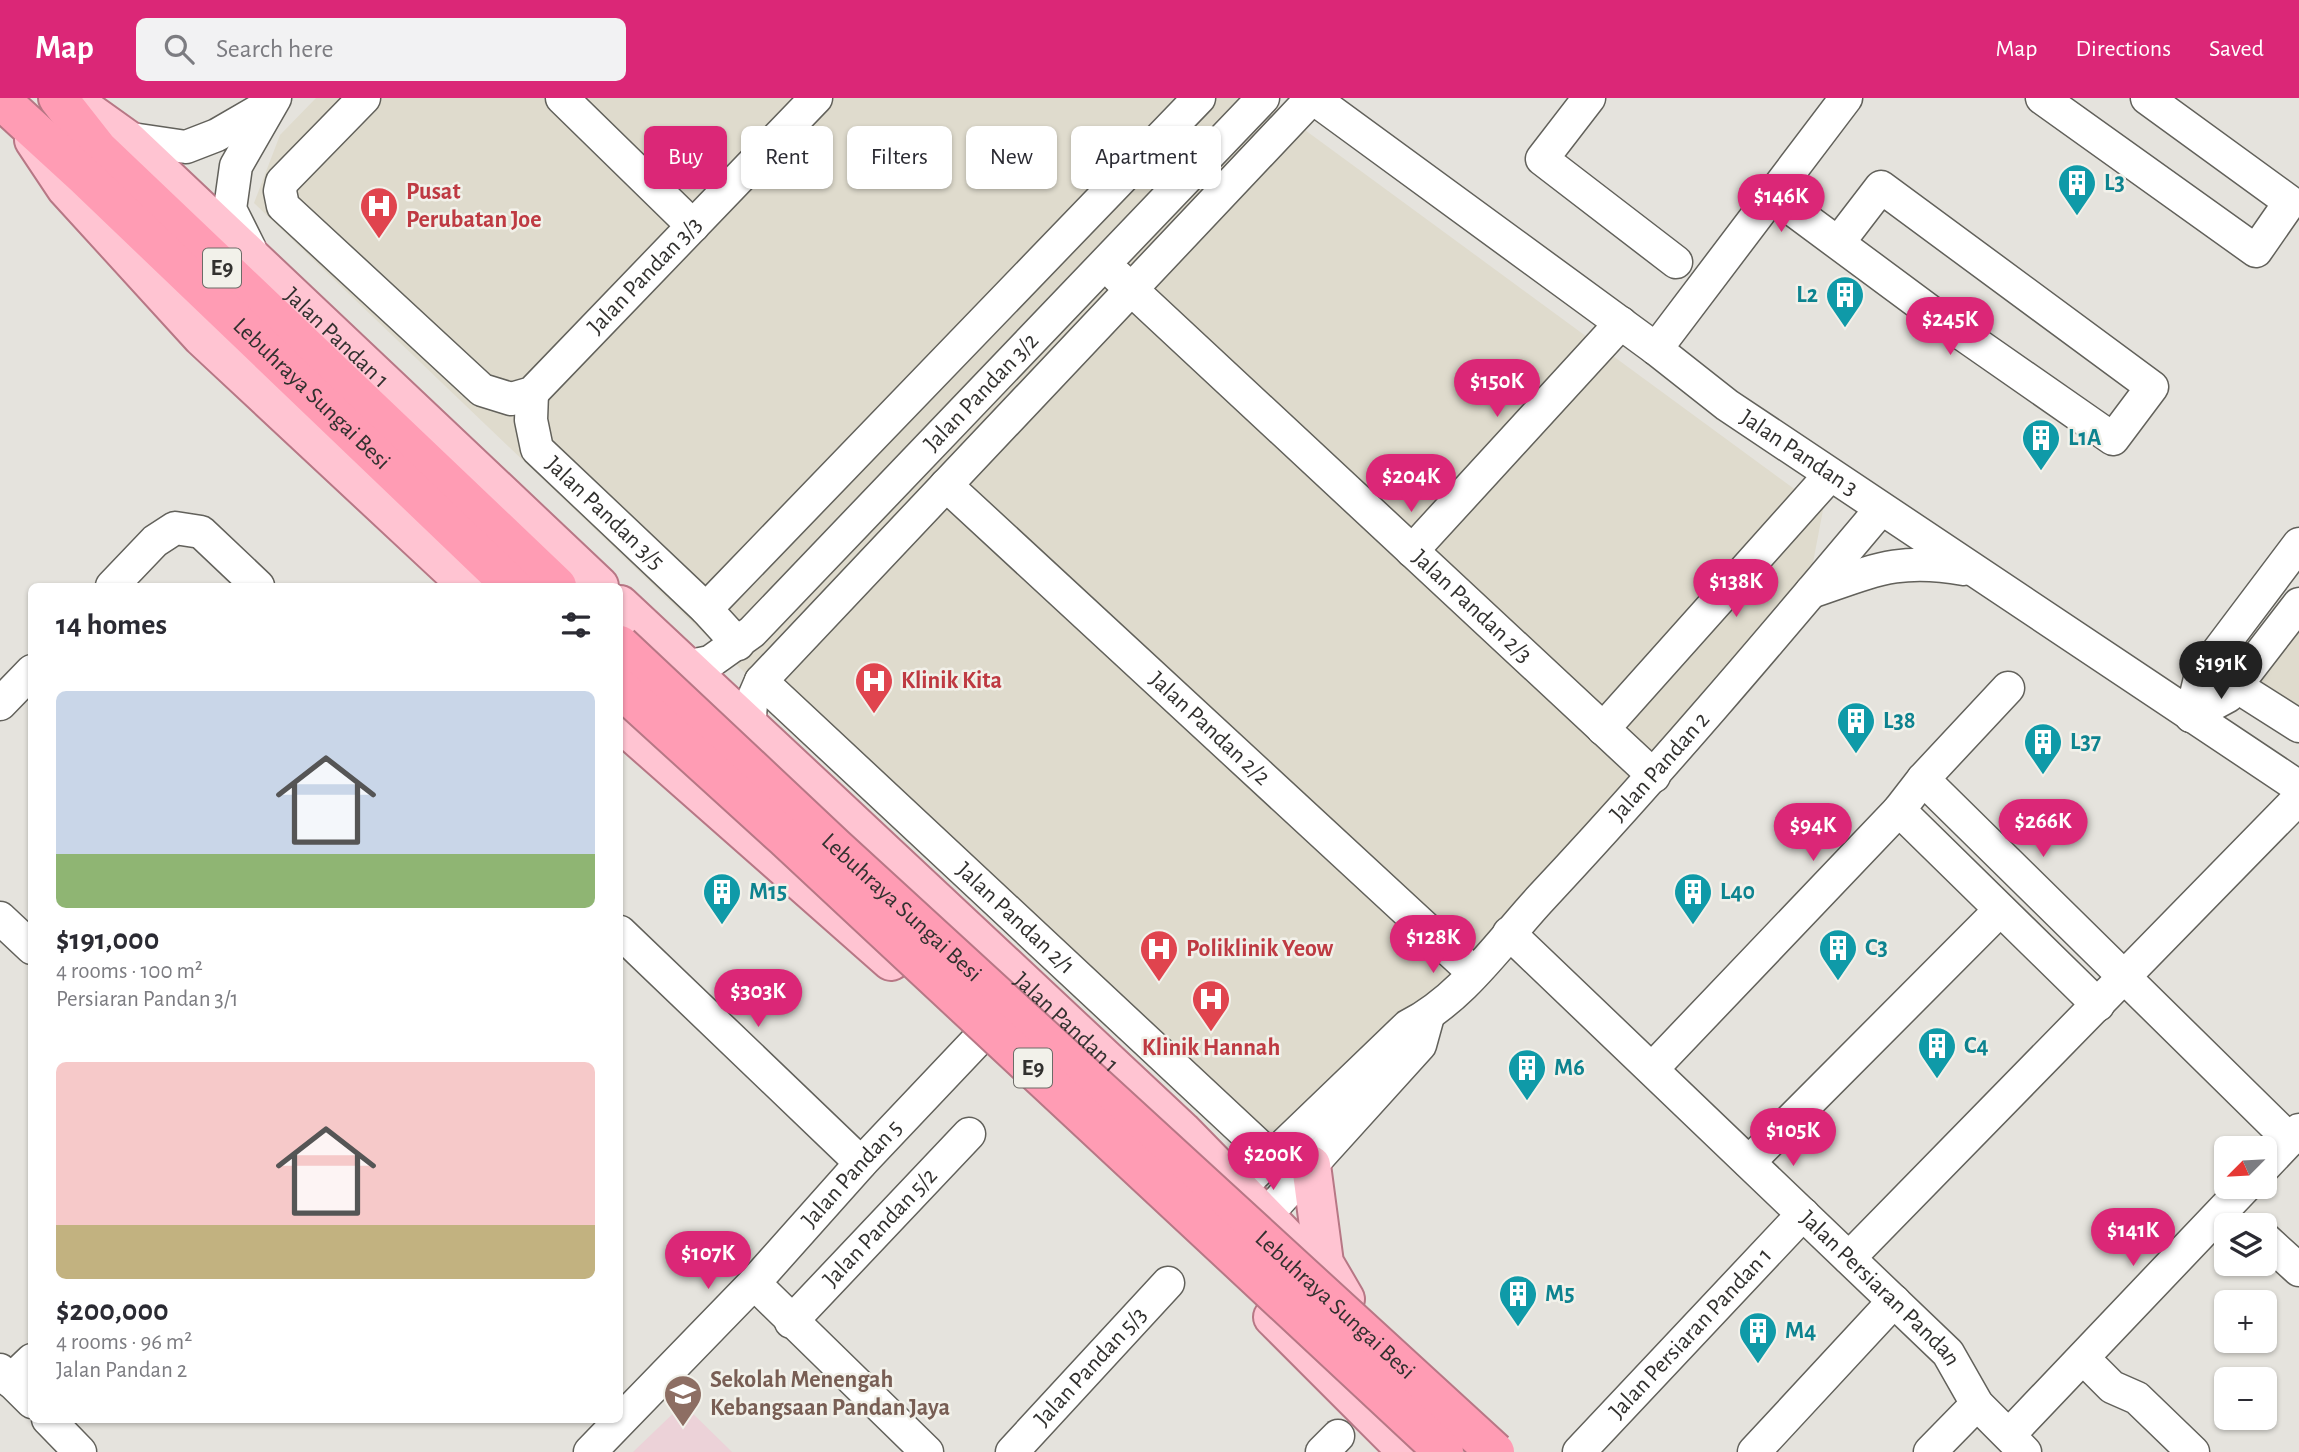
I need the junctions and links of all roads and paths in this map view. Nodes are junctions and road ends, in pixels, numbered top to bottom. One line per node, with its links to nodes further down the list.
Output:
1 (58, 98): 36 (highway, Lebuhraya Sungai Besi / E9)
2 (69, 98): 15 (main road, Jalan Pandan 1)
3 (364, 98): 25 (street)
4 (562, 98): 17 (street)
5 (1199, 98): 41 (street, Jalan Pandan 3/2)
6 (1263, 98): 20 (street, Jalan Pandan 3/2)
7 (1312, 98): 22 (street); 23 (street, Jalan Pandan 3)
8 (1589, 98): 19 (street)
9 (1846, 98): 16 (street)
10 (2042, 98): 11 (street)
11 (2147, 98)
12 (272, 102): 15 (street); 21 (street)
13 (803, 103): 17 (street, Jalan Pandan 3/3)
14 (9, 108): 34 (main road); 35 (highway, Lebuhraya Sungai Besi / E9)
15 (125, 138): 21 (main road, Jalan Pandan 1)
16 (1773, 195): 18 (street); 24 (street)
17 (693, 226): 25 (street, Jalan Pandan 3/3)
18 (1838, 243): 18 (street)
19 (1676, 262)
20 (1105, 264): 22 (street, Jalan Pandan 2/3); 42 (street, Jalan Pandan 3/2)
21 (258, 265): 37 (main road, Jalan Pandan 1)
22 (1131, 289): 27 (street); 30 (street, Jalan Pandan 2/3)
23 (1621, 323): 24 (street, Jalan Pandan 3); 30 (street)
24 (1656, 349): 26 (street, Jalan Pandan 3)
25 (532, 393): 41 (street, Jalan Pandan 3/5)
26 (1833, 477): 28 (street, Jalan Pandan 3); 38 (street); 55 (street)
27 (946, 485): 46 (street); 67 (street, Jalan Pandan 2/2)
28 (1881, 509): 31 (street, Jalan Pandan 3); 38 (street, Jalan Pandan 2)
29 (2299, 544): 51 (street)
30 (1412, 551): 55 (street, Jalan Pandan 2/3)
31 (1975, 571): 38 (street); 51 (street, Jalan Pandan 3)
32 (115, 583): 33 (street)
33 (255, 583)
34 (466, 583)
35 (509, 583)
36 (554, 583)
37 (596, 583)
38 (1810, 593): 57 (street, Jalan Pandan 2)
39 (2299, 604): 47 (street)
40 (623, 608): 44 (main road, Jalan Pandan 1)
41 (706, 609): 42 (street, Jalan Pandan 3/5)
42 (738, 644): 44 (street, Jalan Pandan 3/2)
43 (623, 648): 107 (highway, Lebuhraya Sungai Besi / E9, bridge)
44 (686, 667): 52 (main road, Jalan Pandan 1)
45 (28, 675): 50 (street)
46 (761, 681): 52 (street); 77 (street, Jalan Pandan 2/1)
47 (2236, 686): 51 (street); 54 (street)
48 (2008, 688): 58 (street)
49 (623, 691): 106 (highway, Lebuhraya Sungai Besi / E9, bridge)
50 (0, 704)
51 (2191, 716): 59 (street, Jalan Pandan 3)
52 (739, 718): 56 (main road); 69 (main road, Jalan Pandan 1)
53 (623, 725): 56 (main road)
54 (2299, 726)
55 (1603, 729): 57 (street, Jalan Pandan 2/3)
56 (674, 769): 72 (main road)
57 (1654, 776): 64 (street, Jalan Pandan 2)
58 (1923, 779): 61 (street); 68 (street)
59 (2299, 787)
60 (2299, 798): 68 (street)
61 (1899, 810): 62 (street); 73 (street)
62 (2000, 910): 70 (street); 78 (street)
63 (0, 918): 66 (street)
64 (1509, 933): 67 (street, Jalan Pandan 2); 73 (street, Jalan Persiaran Pandan)
65 (623, 935): 79 (street)
66 (28, 944)
67 (1474, 972): 71 (street, Jalan Pandan 2)
68 (2126, 977): 70 (street); 75 (street)
69 (1028, 988): 72 (street, Jalan Pandan 5); 81 (main road, Jalan Pandan 1)
70 (2098, 1005): 87 (street)
71 (1428, 1016): 77 (street, Jalan Pandan 2); 80 (street, Jalan Pandan 2)
72 (978, 1038): 79 (street, Jalan Pandan 5); 85 (main road)
73 (1652, 1069): 78 (street, Jalan Persiaran Pandan)
74 (970, 1134): 94 (street, Jalan Pandan 5/2)
75 (2294, 1135): 76 (street)
76 (2277, 1153)
77 (1271, 1157): 81 (street, Jalan Pandan 2)
78 (1749, 1162): 83 (street, Jalan Persiaran Pandan)
79 (861, 1163): 90 (street, Jalan Pandan 5)
80 (1311, 1166): 84 (street, Jalan Pandan 2); 92 (main road)
81 (1239, 1188): 84 (main road, Jalan Pandan 1); 85 (street, Jalan Pandan 2)
82 (2242, 1205): 95 (street)
83 (1803, 1214): 87 (street, Jalan Persiaran Pandan); 108 (street, Jalan Persiaran Pandan 1)
84 (1266, 1215): 88 (street, Jalan Pandan 2); 92 (main road, Jalan Pandan 1)
85 (1190, 1235): 88 (main road)
86 (2277, 1250): 89 (street)
87 (1849, 1258): 93 (street, Jalan Persiaran Pandan)
88 (1221, 1265): 105 (main road)
89 (2299, 1270)
90 (754, 1283): 94 (street); 97 (street, Jalan Pandan 5)
91 (1168, 1283): 104 (street, Jalan Pandan 5/3)
92 (1345, 1299): 107 (main road, Jalan Pandan 1)
93 (1894, 1301): 96 (street, Jalan Persiaran Pandan); 109 (street)
94 (792, 1322): 103 (street)
95 (2083, 1358): 100 (street); 111 (street)
96 (1977, 1404): 100 (street, Jalan Persiaran Pandan); 110 (street)
97 (623, 1418)
98 (52, 1423): 101 (street)
99 (618, 1423): 102 (street, Jalan Pandan 5)
100 (2017, 1444)
101 (80, 1452)
102 (590, 1452)
103 (927, 1452)
104 (1012, 1452)
105 (1408, 1452)
106 (1444, 1452)
107 (1497, 1452)
108 (1580, 1452)
109 (1754, 1452)
110 (1930, 1452)
111 (2193, 1452)

